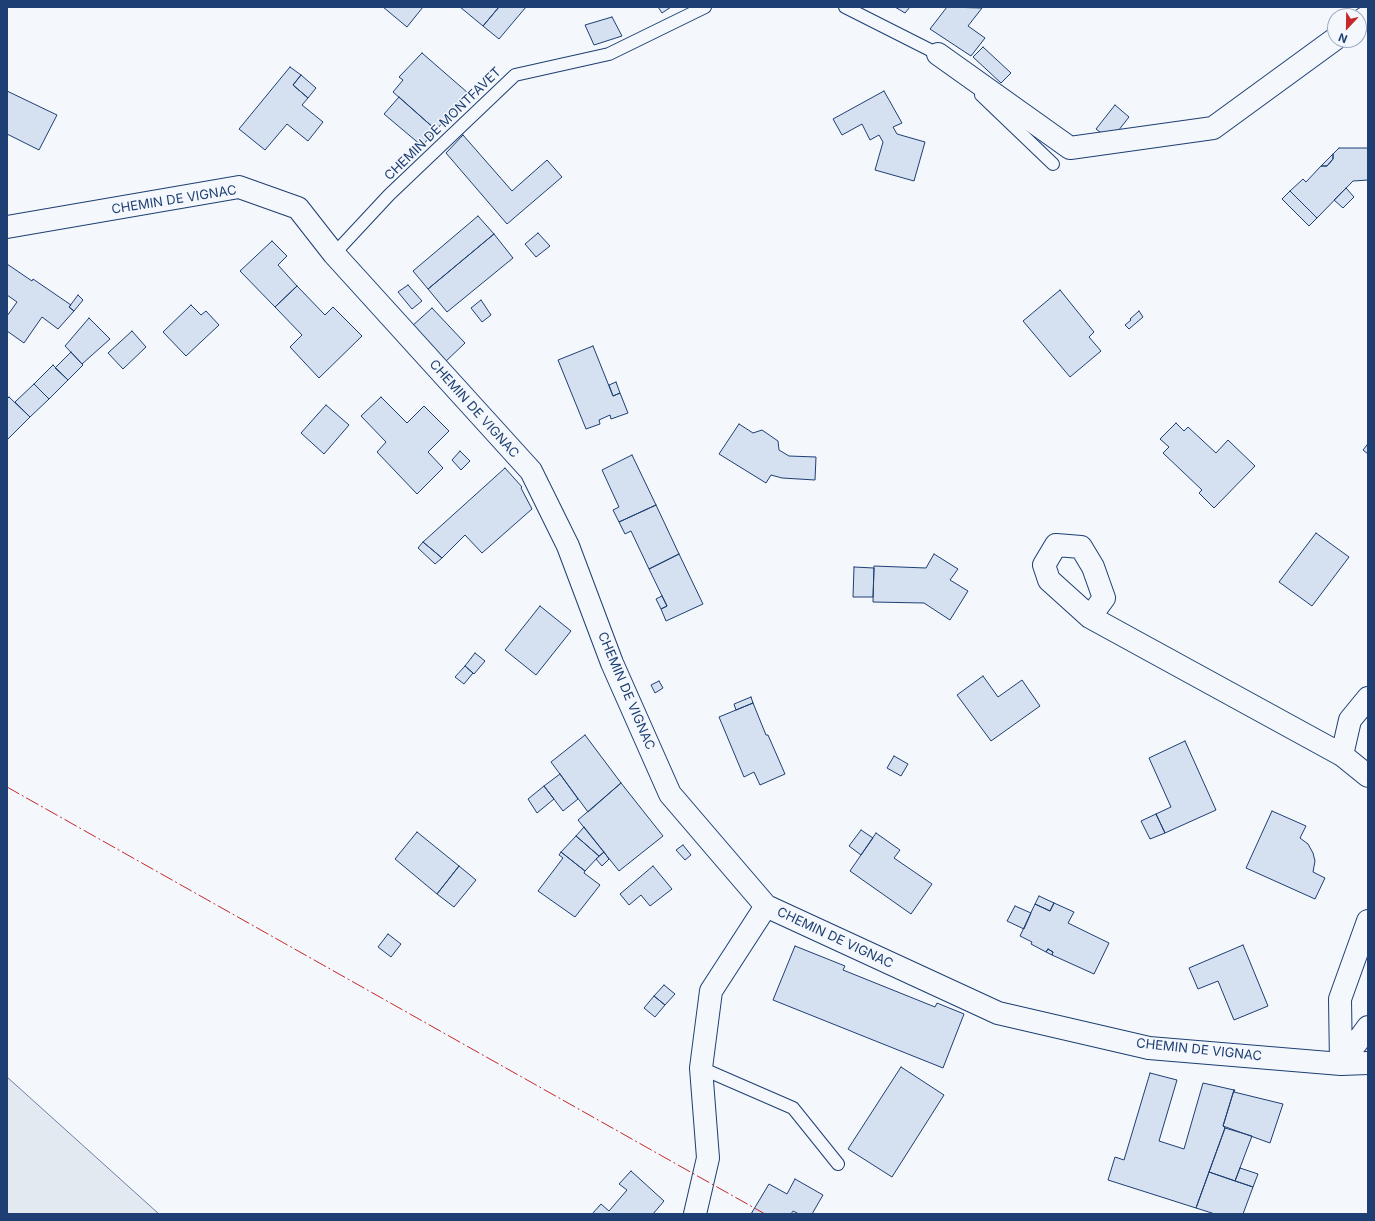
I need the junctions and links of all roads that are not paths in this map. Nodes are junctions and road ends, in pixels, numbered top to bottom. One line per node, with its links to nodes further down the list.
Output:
1 (706, 7): 7 (lane, CHEMIN DE MONTFAVET)
2 (845, 7): 4 (lane)
3 (1327, 46): 4 (street)
4 (938, 54): 5 (lane)
5 (1053, 164)
6 (7, 227): 7 (street, CHEMIN DE VIGNAC)
7 (334, 254): 12 (street, CHEMIN DE VIGNAC)
8 (1090, 617): 10 (street)
9 (1368, 698): 10 (street)
10 (1342, 756): 11 (street)
11 (1368, 776)
12 (766, 906): 16 (street, CHEMIN DE VIGNAC); 17 (street)
13 (1368, 921): 16 (street)
14 (1368, 1027): 16 (street)
15 (1368, 1063): 16 (street, CHEMIN DE VIGNAC)
16 (1341, 1064)
17 (701, 1068): 18 (lane); 19 (street)
18 (838, 1164)
19 (695, 1214)

